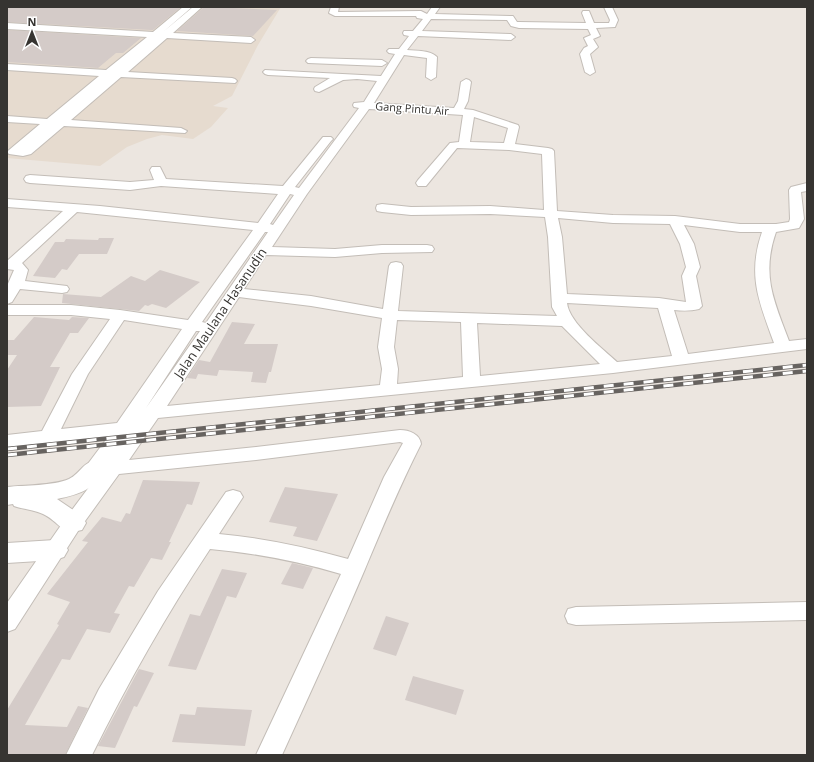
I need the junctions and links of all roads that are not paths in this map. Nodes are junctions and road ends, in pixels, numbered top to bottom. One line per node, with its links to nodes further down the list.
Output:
1 (188, 7): 11 (street)
2 (198, 7): 12 (street)
3 (335, 7): 6 (street)
4 (436, 7): 6 (street, Jalan Maulana Hasanudin)
5 (608, 7): 9 (street)
6 (423, 13): 9 (street); 10 (street, Jalan Maulana Hasanudin)
7 (586, 13): 9 (street)
8 (7, 26): 11 (street)
9 (591, 26): 20 (street)
10 (410, 33): 13 (street); 15 (street, Jalan Maulana Hasanudin)
11 (154, 34): 12 (street); 21 (street)
12 (165, 35): 14 (street); 22 (street)
13 (511, 37)
14 (251, 40)
15 (396, 51): 17 (street, Jalan Maulana Hasanudin); 24 (street); 25 (street, Jalan Maulana Hasanudin)
16 (311, 61): 17 (street)
17 (379, 63): 25 (street, Jalan Maulana Hasanudin)
18 (7, 67): 21 (street)
19 (268, 72): 23 (street)
20 (590, 72)
21 (108, 73): 22 (street); 32 (street)
22 (119, 74): 26 (street); 33 (street)
23 (345, 76): 25 (street); 28 (street)
24 (431, 77)
25 (373, 78): 29 (street, Jalan Maulana Hasanudin)
26 (232, 81)
27 (466, 82): 30 (street)
28 (319, 89)
29 (361, 105): 30 (street, Gang Pintu Air); 42 (street, Jalan Maulana Hasanudin); 43 (street, Jalan Maulana Hasanudin)
30 (463, 112): 35 (street); 36 (street, Gang Pintu Air)
31 (7, 119): 32 (street)
32 (49, 122): 33 (street); 33 (street)
33 (61, 123): 34 (street)
34 (181, 131)
35 (464, 145): 36 (street); 40 (street)
36 (509, 148): 47 (street)
37 (156, 170): 39 (street)
38 (30, 179): 39 (street)
39 (161, 182): 42 (street)
40 (422, 183)
41 (807, 187): 51 (street)
42 (287, 190): 43 (street); 49 (street, Jalan Maulana Hasanudin)
43 (302, 192): 50 (street, Jalan Maulana Hasanudin)
44 (7, 203): 45 (street)
45 (74, 208): 49 (street); 54 (street)
46 (382, 208): 47 (street)
47 (551, 214): 48 (street); 59 (street)
48 (675, 220): 51 (street); 61 (street)
49 (253, 227): 50 (street); 67 (street, Jalan Maulana Hasanudin)
50 (277, 229): 53 (street, Jalan Maulana Hasanudin)
51 (770, 229): 70 (street)
52 (427, 249): 53 (street)
53 (262, 251): 58 (street, Jalan Maulana Hasanudin)
54 (10, 265): 56 (street)
55 (396, 266): 64 (street)
56 (16, 284): 57 (street); 60 (street)
57 (62, 289)
58 (234, 292): 64 (street); 68 (street, Jalan Maulana Hasanudin)
59 (560, 298): 61 (street); 66 (street)
60 (7, 299)
61 (665, 304): 71 (street)
62 (7, 310): 63 (street)
63 (120, 314): 67 (street); 77 (street)
64 (391, 315): 65 (street); 74 (street)
65 (469, 317): 66 (street); 73 (street)
66 (568, 322): 72 (street)
67 (192, 325): 68 (street); 76 (street, Jalan Maulana Hasanudin)
68 (211, 328): 75 (street, Jalan Maulana Hasanudin)
69 (807, 344): 70 (street)
70 (783, 346): 71 (street)
71 (682, 360): 72 (street)
72 (613, 368): 73 (street)
73 (472, 382): 74 (street)
74 (388, 391): 75 (street)
75 (152, 413): 76 (street); 79 (street, Jalan Maulana Hasanudin)
76 (128, 422): 77 (street); 79 (street, Jalan Maulana Hasanudin)
77 (48, 436): 78 (street)
78 (7, 440)
79 (103, 468): 80 (main road); 82 (street, Jalan Maulana Hasanudin); 86 (street)
80 (7, 497): 82 (main road)
81 (233, 497): 83 (street)
82 (73, 523): 84 (street, Jalan Maulana Hasanudin)
83 (204, 540): 86 (street); 90 (street)
84 (55, 550): 85 (main road); 89 (street, Jalan Maulana Hasanudin)
85 (7, 553)
86 (354, 569): 91 (street)
87 (807, 611): 88 (street)
88 (576, 616)
89 (7, 622)
90 (79, 755)
91 (269, 755)

